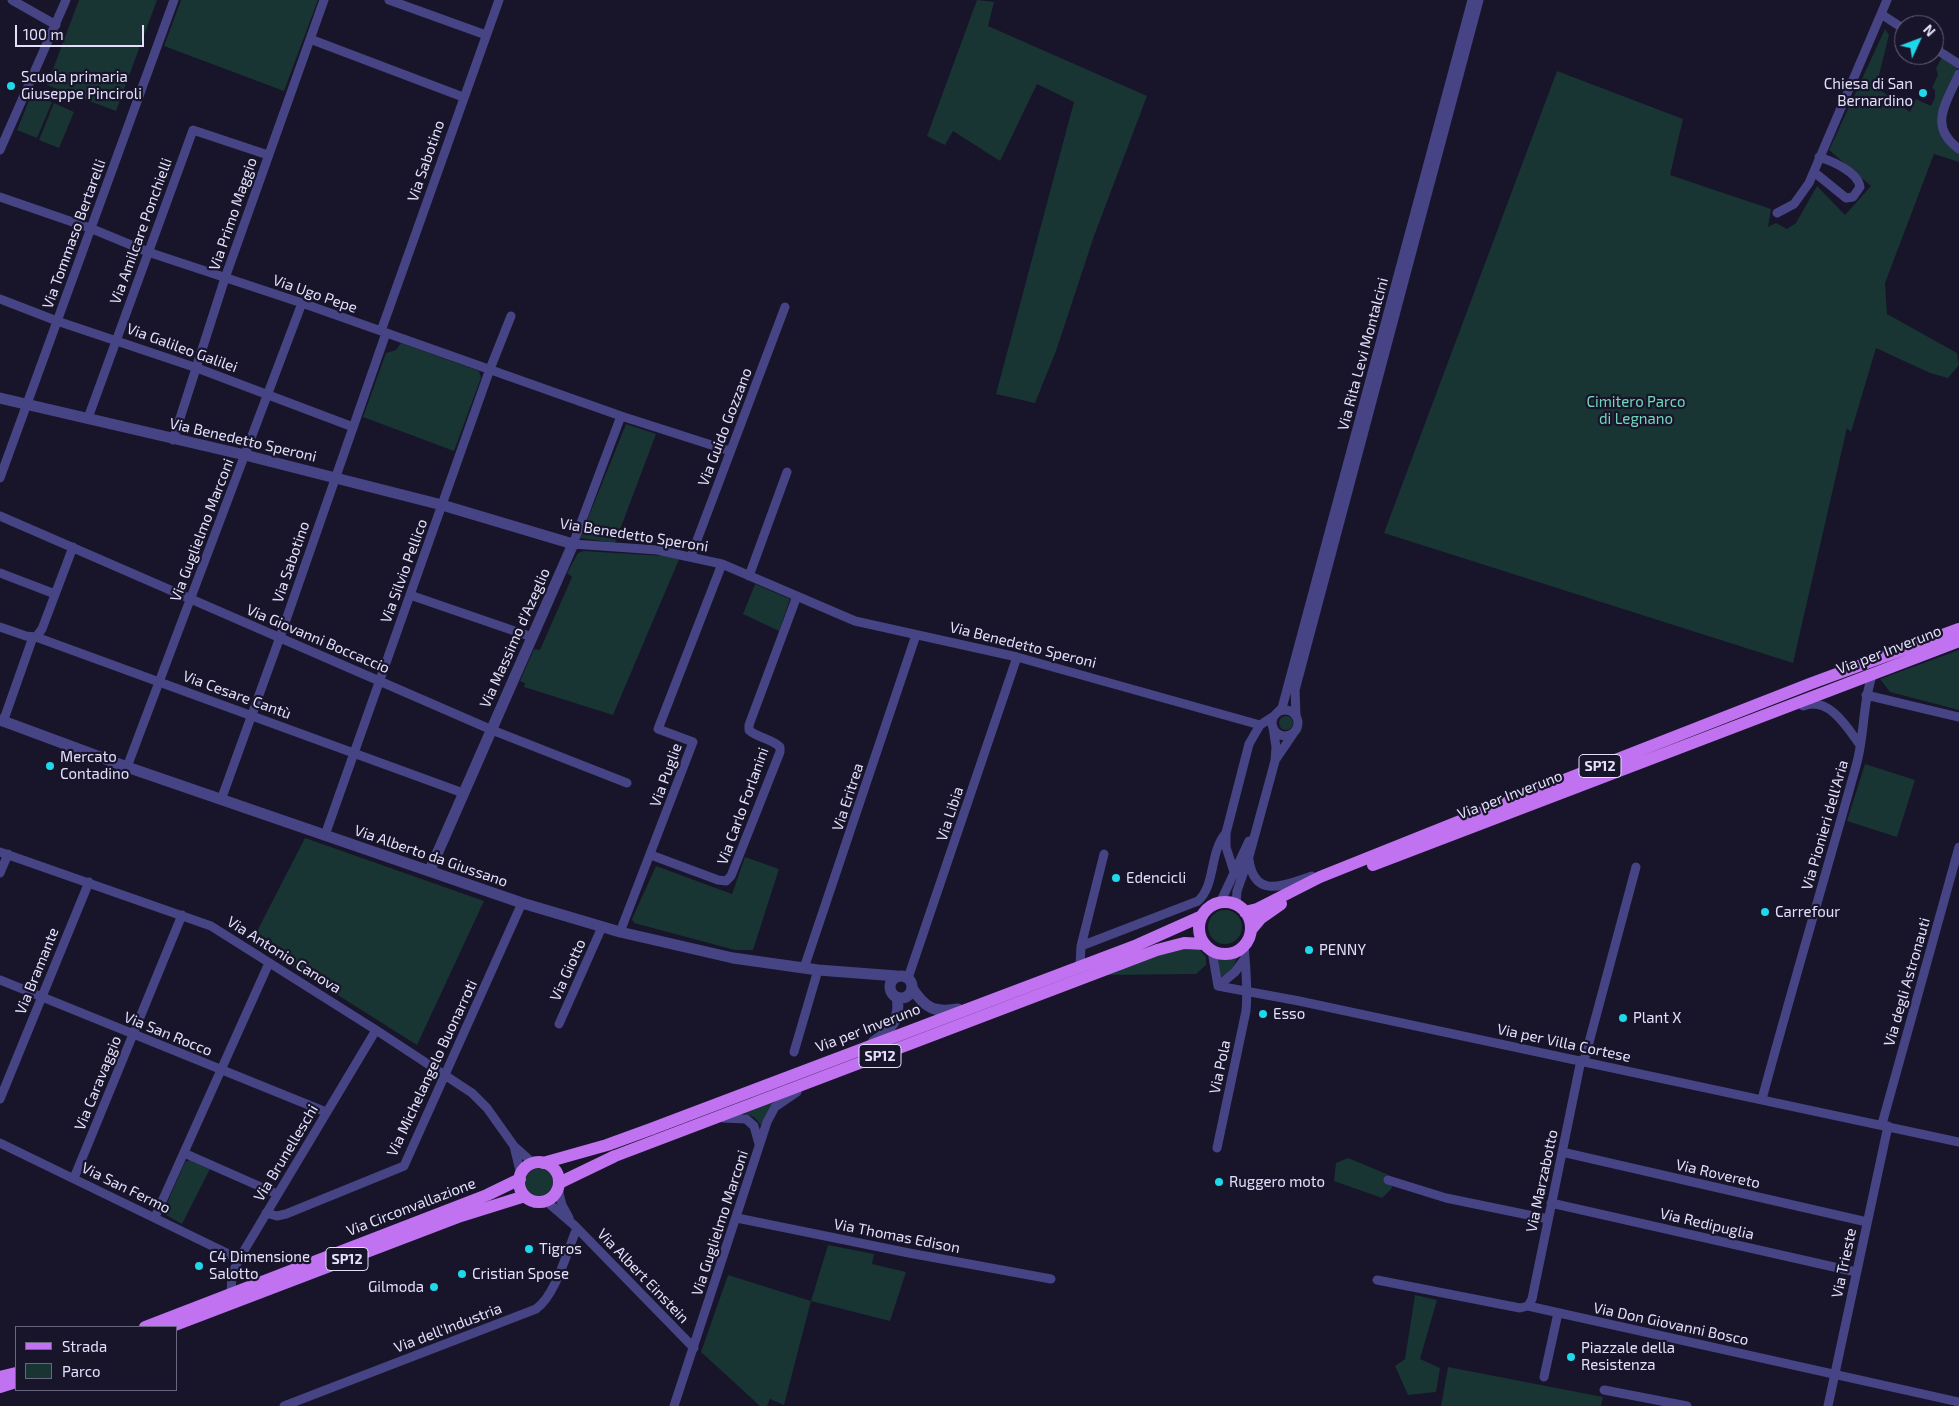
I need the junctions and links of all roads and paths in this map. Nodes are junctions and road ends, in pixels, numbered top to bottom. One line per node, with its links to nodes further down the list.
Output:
1 (12, 0): 12 (street)
2 (66, 0): 12 (street)
3 (174, 0): 26 (street, Via Tommaso Bertarelli)
4 (324, 0): 14 (street, Via Primo Maggio)
5 (389, 0): 13 (street)
6 (499, 0): 13 (street, Via Sabotino)
7 (1472, 0): 74 (street, Via Rita Levi Montalcini)
8 (1479, 0): 76 (street, Via Rita Levi Montalcini)
9 (1887, 0): 10 (street)
10 (1881, 14): 11 (street); 22 (street)
11 (1894, 22)
12 (56, 25): 20 (street)
13 (486, 35): 18 (street, Via Sabotino)
14 (310, 39): 18 (street); 21 (street, Via Primo Maggio)
15 (1944, 54): 16 (street)
16 (1959, 64)
17 (1959, 74): 19 (street)
18 (463, 97): 34 (street, Via Sabotino)
19 (1959, 149)
20 (0, 150)
21 (268, 155): 27 (street, Via Amilcare Ponchielli); 28 (street, Via Primo Maggio)
22 (1819, 157): 23 (street); 23 (street)
23 (1814, 172): 25 (street)
24 (0, 197): 26 (street, Via Ugo Pepe)
25 (1777, 212)
26 (90, 228): 27 (street, Via Ugo Pepe); 33 (street, Via Tommaso Bertarelli)
27 (148, 252): 28 (street, Via Ugo Pepe); 35 (street, Via Amilcare Ponchielli)
28 (225, 278): 30 (street, Via Ugo Pepe); 36 (street, Via Primo Maggio)
29 (0, 299): 33 (street, Via Galileo Galilei)
30 (302, 303): 34 (street, Via Ugo Pepe); 38 (street, Via Guglielmo Marconi)
31 (784, 307): 45 (street, Via Guido Gozzano)
32 (511, 316): 37 (street, Via Silvio Pellico)
33 (57, 321): 35 (street, Via Galileo Galilei); 40 (street, Via Tommaso Bertarelli)
34 (383, 332): 37 (street, Via Ugo Pepe); 43 (street, Via Sabotino)
35 (116, 339): 36 (street, Via Galileo Galilei); 42 (street, Via Amilcare Ponchielli)
36 (197, 368): 38 (street, Via Galileo Galilei); 44 (street, Via Primo Maggio)
37 (490, 369): 41 (street, Via Ugo Pepe); 50 (street, Via Silvio Pellico)
38 (269, 395): 43 (street, Via Galileo Galilei); 46 (street, Via Guglielmo Marconi)
39 (0, 398): 40 (street, Via Benedetto Speroni)
40 (26, 405): 42 (street, Via Benedetto Speroni); 48 (street, Via Tommaso Bertarelli)
41 (621, 416): 45 (street, Via Ugo Pepe); 52 (street, Via Massimo d'Azeglio)
42 (88, 418): 44 (street, Via Benedetto Speroni)
43 (353, 427): 49 (street, Via Sabotino)
44 (173, 440): 46 (street, Via Benedetto Speroni)
45 (730, 451): 54 (street, Via Guido Gozzano)
46 (245, 455): 49 (street, Via Benedetto Speroni); 61 (street, Via Guglielmo Marconi)
47 (787, 472): 57 (street)
48 (0, 478)
49 (335, 478): 50 (street, Via Benedetto Speroni); 66 (street, Via Sabotino)
50 (442, 505): 52 (street, Via Benedetto Speroni); 59 (street, Via Silvio Pellico)
51 (0, 516): 53 (street, Via Giovanni Boccaccio)
52 (573, 544): 54 (street, Via Benedetto Speroni); 67 (street, Via Massimo d'Azeglio)
53 (73, 547): 58 (street); 61 (street, Via Giovanni Boccaccio)
54 (691, 556): 55 (street, Via Benedetto Speroni)
55 (722, 564): 57 (street, Via Benedetto Speroni); 97 (street, Via Puglie)
56 (0, 573): 58 (street)
57 (749, 576): 60 (street, Via Benedetto Speroni)
58 (55, 594): 65 (street)
59 (410, 595): 67 (street); 71 (street, Via Silvio Pellico)
60 (797, 596): 64 (street, Via Benedetto Speroni); 97 (street, Via Carlo Forlanini)
61 (189, 600): 66 (street, Via Giovanni Boccaccio); 72 (street, Via Guglielmo Marconi)
62 (0, 627): 65 (street, Via Cesare Cantù)
63 (1959, 629): 102 (main road, Via per Inveruno / SP12)
64 (916, 635): 69 (street, Via Benedetto Speroni); 120 (street, Via Eritrea)
65 (35, 637): 72 (street, Via Cesare Cantù); 78 (street)
66 (280, 637): 71 (street, Via Giovanni Boccaccio); 75 (street, Via Sabotino)
67 (532, 637): 81 (street, Via Massimo d'Azeglio)
68 (1959, 641): 70 (main road, Via per Inveruno / SP12)
69 (1016, 657): 79 (street, Via Benedetto Speroni); 124 (street, Via Libia)
70 (1873, 673): 73 (street, Via Pionieri dell'Aria); 85 (main road, Via per Inveruno / SP12)
71 (380, 680): 81 (street, Via Giovanni Boccaccio); 84 (street, Via Silvio Pellico)
72 (159, 682): 75 (street, Via Cesare Cantù); 87 (street, Via Guglielmo Marconi)
73 (1866, 695): 77 (street); 83 (street, Via Pionieri dell'Aria)
74 (1276, 714): 76 (street); 79 (street); 80 (street)
75 (251, 715): 84 (street, Via Cesare Cantù); 90 (street, Via Sabotino)
76 (1296, 715): 82 (street)
77 (1959, 717)
78 (2, 721): 87 (street, Via Alberto da Giussano)
79 (1260, 725): 92 (street)
80 (1272, 727): 82 (street); 86 (street)
81 (492, 730): 88 (street, Via Giovanni Boccaccio); 89 (street, Via Massimo d'Azeglio)
82 (1293, 734): 86 (street)
83 (1860, 745): 85 (street); 140 (street, Via Pionieri dell'Aria)
84 (354, 752): 89 (street, Via Cesare Cantù); 93 (street, Via Silvio Pellico)
85 (1656, 756): 112 (main road, Via per Inveruno / SP12)
86 (1275, 761): 91 (street)
87 (127, 767): 90 (street, Via Alberto da Giussano)
88 (627, 783)
89 (463, 793): 103 (street, Via Massimo d'Azeglio)
90 (221, 800): 93 (street, Via Alberto da Giussano)
91 (1258, 820): 98 (street); 101 (street)
92 (1226, 834): 100 (street); 101 (street)
93 (325, 835): 103 (street, Via Alberto da Giussano)
94 (1959, 847): 143 (street, Via degli Astronauti)
95 (4, 853): 104 (street); 105 (street, Via Antonio Canova)
96 (1104, 854): 114 (street)
97 (651, 855): 113 (street, Via Puglie)
98 (1248, 860): 102 (street, Via per Inveruno); 108 (street)
99 (1636, 867): 135 (street, Via Marzabotto)
100 (1211, 868): 101 (street); 114 (street)
101 (1233, 868): 107 (street)
102 (1344, 868): 108 (main road, Via per Inveruno / SP12)
103 (430, 870): 106 (street, Via Alberto da Giussano)
104 (0, 873)
105 (89, 882): 109 (street, Via Antonio Canova); 128 (street, Via Bramante)
106 (522, 903): 111 (street, Via Alberto da Giussano); 137 (street, Via Michelangelo Buonarroti)
107 (1220, 903): 108 (main road); 110 (main road)
108 (1241, 908): 112 (main road)
109 (182, 915): 118 (street, Via Antonio Canova); 132 (street, Via Caravaggio)
110 (1202, 916): 116 (main road); 119 (main road, Via per Inveruno / SP12)
111 (602, 927): 113 (street, Via Alberto da Giussano); 130 (street, Via Giotto)
112 (1251, 930): 115 (main road)
113 (620, 932): 120 (street, Via Alberto da Giussano)
114 (1081, 946): 119 (street)
115 (1244, 946): 116 (main road); 117 (street)
116 (1208, 947): 125 (street); 138 (main road, Via per Inveruno / SP12)
117 (1243, 961): 125 (street); 126 (street)
118 (269, 963): 131 (street, Via Antonio Canova); 136 (street)
119 (1080, 966): 129 (main road, Via per Inveruno / SP12)
120 (804, 968): 121 (street, Via Alberto da Giussano)
121 (818, 970): 122 (street, Via Alberto da Giussano); 134 (street)
122 (865, 974): 124 (street, Via Alberto da Giussano); 127 (street, Via Alberto da Giussano)
123 (0, 980): 128 (street, Via San Rocco)
124 (906, 981): 127 (street); 127 (street); 129 (street)
125 (1218, 986): 126 (street, Via per Villa Cortese)
126 (1248, 991): 135 (street, Via per Villa Cortese); 148 (street, Via Pola)
127 (893, 993): 133 (street)
128 (42, 997): 132 (street, Via San Rocco); 139 (street, Via Bramante)
129 (967, 1008): 133 (main road, Via per Inveruno / SP12)
130 (559, 1024)
131 (376, 1030): 137 (street, Via Antonio Canova); 141 (street, Via Brunelleschi)
132 (133, 1035): 136 (street, Via San Rocco); 153 (street, Via Caravaggio)
133 (863, 1048): 151 (main road, Via per Inveruno / SP12)
134 (794, 1052)
135 (1582, 1061): 140 (street, Via per Villa Cortese); 149 (street, Via Marzabotto)
136 (220, 1070): 141 (street, Via San Rocco); 150 (street)
137 (446, 1076): 147 (street, Via Antonio Canova); 160 (street, Via Michelangelo Buonarroti)
138 (826, 1076): 142 (main road, Via per Inveruno / SP12); 146 (street, Via Guglielmo Marconi)
139 (0, 1099)
140 (1762, 1099): 143 (street, Via per Villa Cortese)
141 (326, 1112): 156 (street, Via Brunelleschi)
142 (712, 1120): 146 (street); 155 (main road, Via per Inveruno / SP12)
143 (1882, 1124): 144 (street, Via per Villa Cortese); 164 (street, Via Trieste)
144 (1959, 1142)
145 (0, 1143): 153 (street, Via San Fermo)
146 (759, 1144): 162 (street, Via Guglielmo Marconi)
147 (514, 1146): 151 (street, Via Antonio Canova); 152 (street, Via Antonio Canova)
148 (1217, 1148)
149 (1562, 1152): 159 (street, Via Marzabotto); 164 (street, Via Rovereto)
150 (184, 1153): 156 (street); 161 (street)
151 (538, 1163): 152 (main road); 155 (main road)
152 (520, 1177): 157 (main road); 170 (main road, Via Circonvallazione / SP12)
153 (74, 1178): 161 (street, Via San Fermo)
154 (1388, 1180): 163 (street)
155 (559, 1186): 158 (main road); 165 (street, Via Albert Einstein)
156 (277, 1194): 160 (street, Via Brunelleschi)
157 (525, 1196): 158 (main road); 174 (main road, Via Circonvallazione / SP12)
158 (546, 1201): 165 (street, Via Albert Einstein)
159 (1552, 1203): 163 (street, Via Marzabotto); 167 (street, Via Redipuglia)
160 (266, 1212): 166 (street, Via Brunelleschi)
161 (155, 1217): 166 (street, Via San Fermo)
162 (737, 1218): 168 (street, Via Thomas Edison); 175 (street, Via Guglielmo Marconi)
163 (1548, 1219): 171 (street, Via Marzabotto)
164 (1867, 1222): 167 (street, Via Trieste)
165 (574, 1225): 175 (street, Via Albert Einstein); 184 (street, Via dell'Industria)
166 (239, 1259): 170 (street, Via Brunelleschi)
167 (1856, 1272): 177 (street, Via Trieste)
168 (1051, 1279)
169 (1377, 1280): 171 (street, Via Don Giovanni Bosco)
170 (231, 1294): 173 (main road, Via Circonvallazione / SP12)
171 (1528, 1306): 172 (street, Via Don Giovanni Bosco)
172 (1558, 1313): 177 (street, Via Don Giovanni Bosco); 179 (street)
173 (148, 1326)
174 (173, 1326)
175 (694, 1348): 185 (street, Via Guglielmo Marconi)
176 (15, 1372): 178 (main road)
177 (1834, 1374): 183 (street, Via Don Giovanni Bosco); 187 (street, Via Trieste)
178 (0, 1377)
179 (1544, 1377)
180 (15, 1382): 181 (main road)
181 (0, 1387)
182 (1604, 1390): 186 (street)
183 (1959, 1402)
184 (284, 1406)
185 (674, 1406)
186 (1687, 1406)
187 (1828, 1406)

